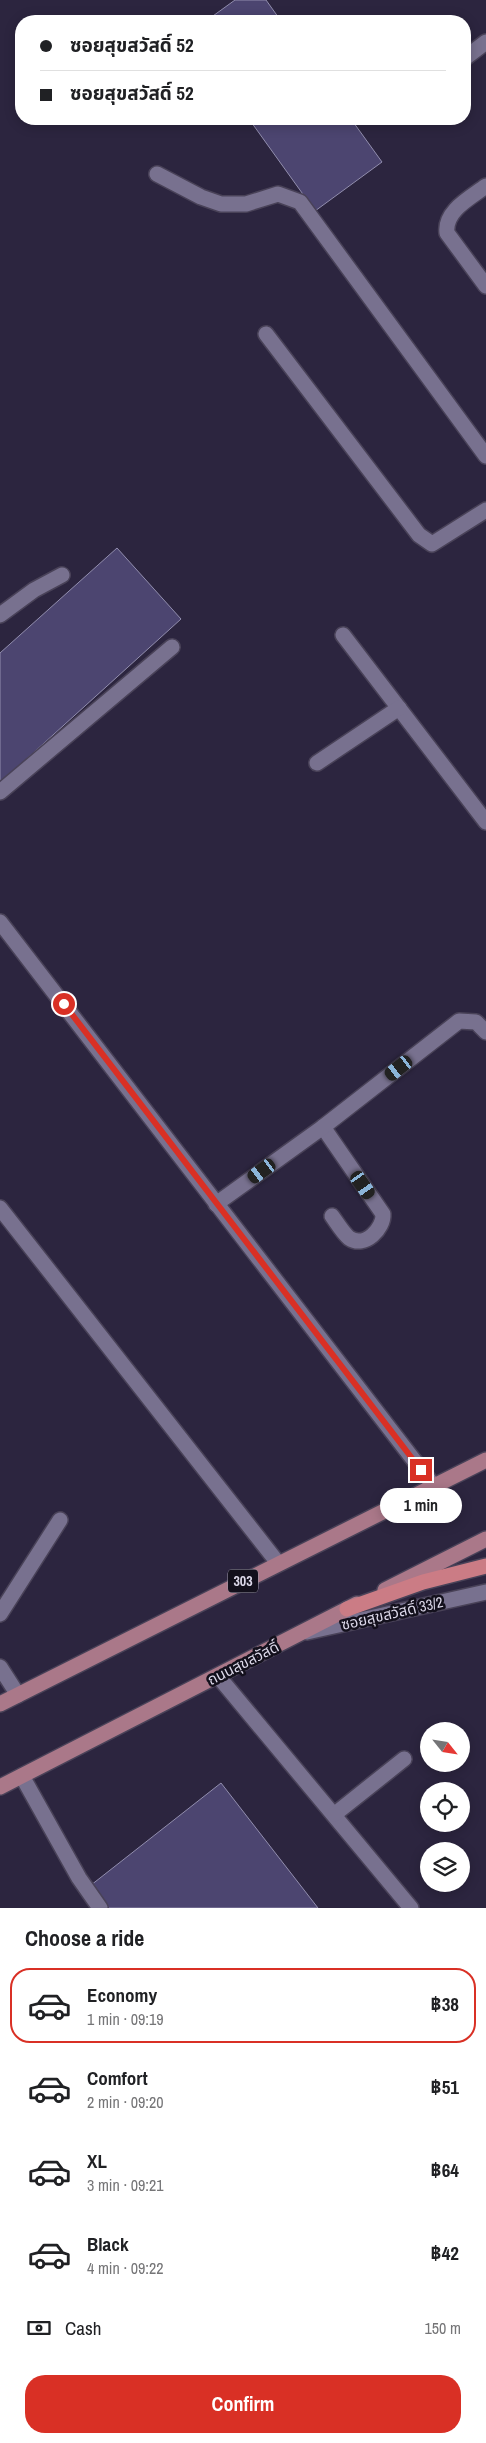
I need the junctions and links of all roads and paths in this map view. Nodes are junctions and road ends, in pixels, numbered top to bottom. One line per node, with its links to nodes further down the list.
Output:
1 (486, 42): 2 (street)
2 (471, 53)
3 (157, 174): 7 (street)
4 (486, 186): 5 (street)
5 (486, 286)
6 (266, 334): 8 (street)
7 (486, 456)
8 (486, 510)
9 (62, 575): 10 (street)
10 (0, 615)
11 (343, 635): 13 (street)
12 (172, 647): 15 (street)
13 (399, 708): 14 (street); 16 (street)
14 (317, 763)
15 (0, 792)
16 (486, 822)
17 (0, 922): 20 (street)
18 (486, 1032): 19 (street)
19 (323, 1127): 20 (street); 22 (street)
20 (216, 1204): 24 (street)
21 (0, 1208): 27 (street)
22 (332, 1216)
23 (486, 1460): 24 (main road, 303)
24 (433, 1485): 27 (main road, 303)
25 (60, 1520): 31 (street)
26 (486, 1539): 30 (main road, ถนนสุขสวัสดิ์)
27 (278, 1564): 35 (main road, 303)
28 (486, 1566): 30 (highway)
29 (486, 1592): 32 (street, ซอยสุขสวัสดิ์ 33/2)
30 (347, 1609): 32 (main road, ถนนสุขสวัสดิ์)
31 (0, 1614)
32 (298, 1634): 34 (main road, ถนนสุขสวัสดิ์)
33 (0, 1667): 35 (street)
34 (218, 1676): 38 (main road, ถนนสุขสวัสดิ์); 40 (street)
35 (18, 1695): 36 (main road, 303)
36 (0, 1704)
37 (404, 1759): 40 (street)
38 (22, 1776): 39 (main road, ถนนสุขสวัสดิ์); 41 (street)
39 (0, 1787)
40 (335, 1814): 42 (street)
41 (100, 1908)
42 (411, 1908)

